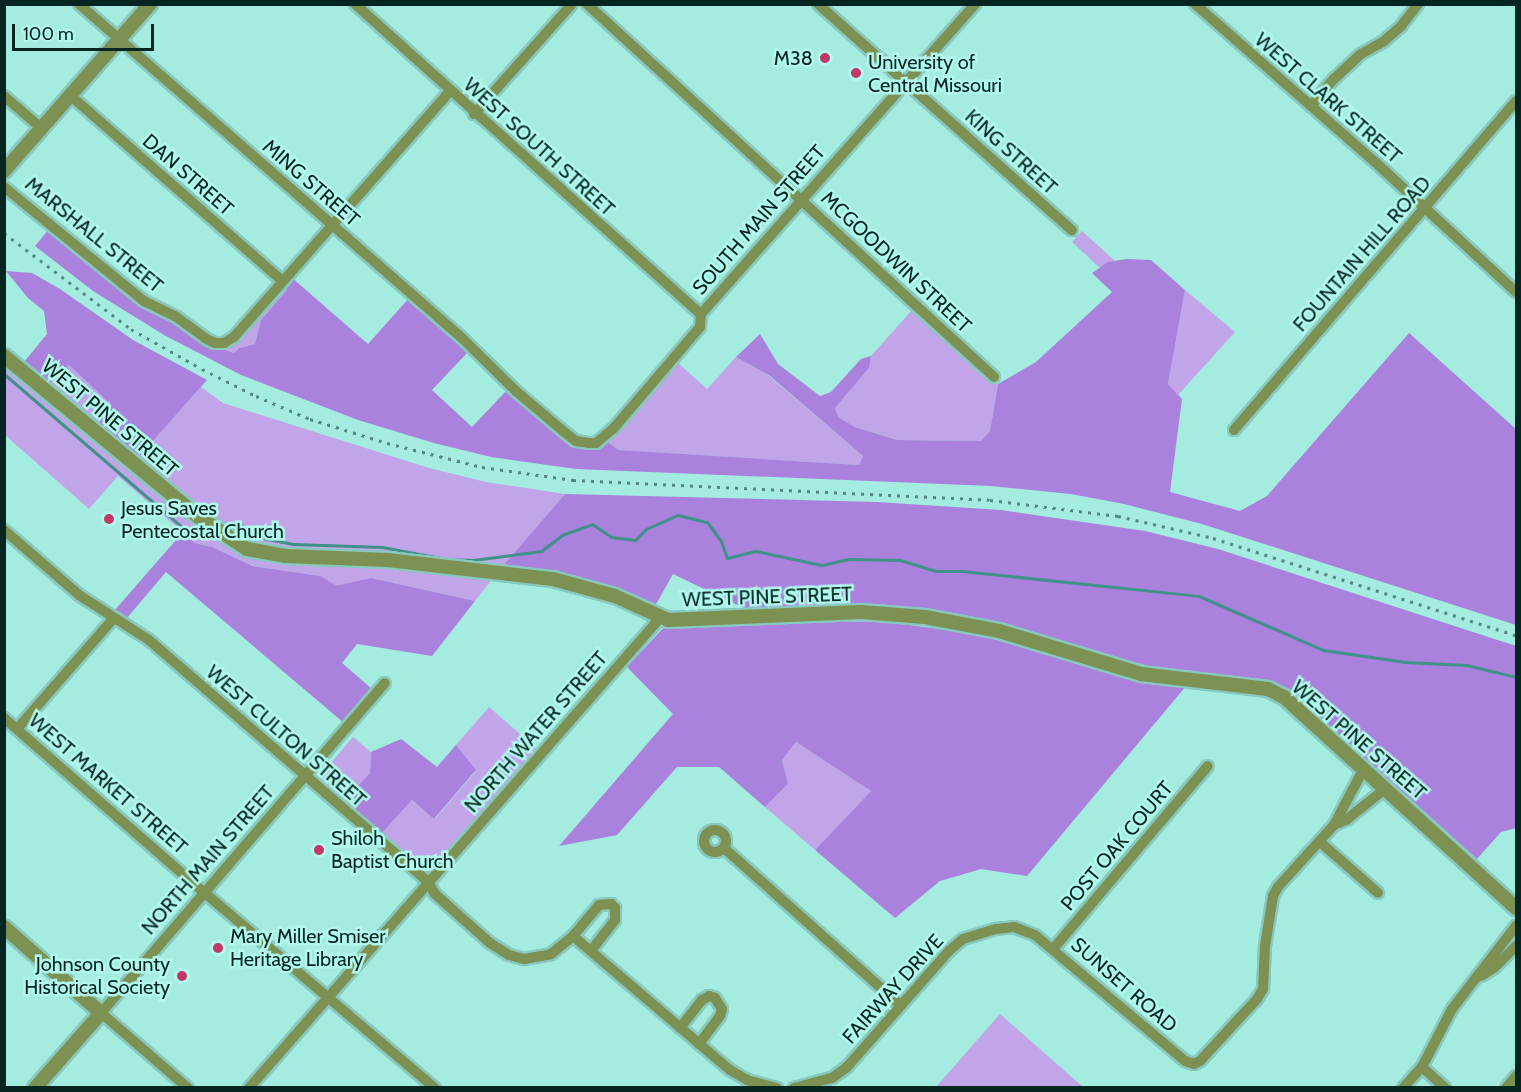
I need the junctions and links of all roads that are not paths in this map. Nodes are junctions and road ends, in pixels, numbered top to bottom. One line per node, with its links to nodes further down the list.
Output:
1 (79, 4): 10 (street, MING STREET)
2 (150, 4): 10 (street)
3 (355, 4): 12 (street, WEST SOUTH STREET)
4 (573, 4): 17 (street)
5 (587, 4): 21 (street, MCGOODWIN STREET)
6 (818, 4): 11 (street, KING STREET)
7 (975, 4): 11 (street, SOUTH MAIN STREET)
8 (1195, 4): 16 (street, WEST CLARK STREET)
9 (1418, 4): 16 (street)
10 (119, 40): 14 (street); 23 (street, MING STREET)
11 (906, 82): 21 (street, SOUTH MAIN STREET); 24 (street, KING STREET)
12 (450, 91): 17 (street, WEST SOUTH STREET); 23 (street)
13 (4, 96): 18 (street)
14 (71, 96): 18 (street); 25 (street, DAN STREET)
15 (1516, 101): 22 (street, FOUNTAIN HILL ROAD)
16 (1311, 106): 22 (street, WEST CLARK STREET)
17 (474, 114): 27 (street, WEST SOUTH STREET)
18 (41, 128): 19 (street)
19 (4, 171)
20 (4, 187): 25 (street, MARSHALL STREET)
21 (801, 199): 27 (street, SOUTH MAIN STREET); 29 (street, MCGOODWIN STREET)
22 (1425, 210): 26 (street, WEST CLARK STREET); 31 (street, FOUNTAIN HILL ROAD)
23 (331, 225): 25 (street); 30 (street, MING STREET)
24 (1072, 230)
25 (282, 281)
26 (1516, 292)
27 (701, 314): 30 (street, SOUTH MAIN STREET)
28 (4, 356): 34 (street, WEST PINE STREET)
29 (994, 377)
30 (517, 392)
31 (1234, 430)
32 (4, 530): 33 (street, WEST CULTON STREET)
33 (114, 618): 37 (street); 40 (street, WEST CULTON STREET)
34 (660, 618): 39 (street, WEST PINE STREET); 45 (street, NORTH WATER STREET)
35 (385, 683): 40 (street, NORTH MAIN STREET)
36 (4, 718): 37 (street, WEST MARKET STREET)
37 (17, 729): 47 (street, WEST MARKET STREET)
38 (1208, 766): 53 (street, POST OAK COURT)
39 (1363, 770): 41 (street, WEST PINE STREET); 42 (street)
40 (307, 777): 45 (street, WEST CULTON STREET); 47 (street, NORTH MAIN STREET)
41 (1385, 789): 42 (street); 48 (street, WEST PINE STREET)
42 (1334, 825): 43 (street, SUNSET ROAD)
43 (1320, 842): 46 (street); 53 (street, SUNSET ROAD)
44 (724, 848): 57 (street)
45 (428, 882): 51 (street, WEST CULTON STREET); 56 (street, NORTH WATER STREET)
46 (1378, 893)
47 (206, 894): 56 (street, WEST MARKET STREET); 58 (street, NORTH MAIN STREET)
48 (1516, 908)
49 (1516, 926): 55 (street)
50 (4, 927): 58 (street)
51 (573, 936): 54 (street); 54 (street, WEST CULTON STREET)
52 (1516, 946): 55 (street)
53 (1054, 948): 57 (street, FAIRWAY DRIVE)
54 (591, 951): 59 (street)
55 (1481, 976): 61 (street)
56 (329, 996): 65 (street, NORTH WATER STREET); 66 (street, WEST MARKET STREET)
57 (900, 1005): 68 (street, FAIRWAY DRIVE)
58 (101, 1013): 63 (street, NORTH MAIN STREET); 64 (street)
59 (680, 1028): 60 (street); 60 (street)
60 (699, 1044): 67 (street)
61 (1422, 1067): 69 (street); 70 (street)
62 (1516, 1076): 71 (street)
63 (35, 1088)
64 (188, 1088)
65 (249, 1088)
66 (435, 1088)
67 (777, 1088)
68 (794, 1088)
69 (1403, 1088)
70 (1444, 1088)
71 (1506, 1088)

